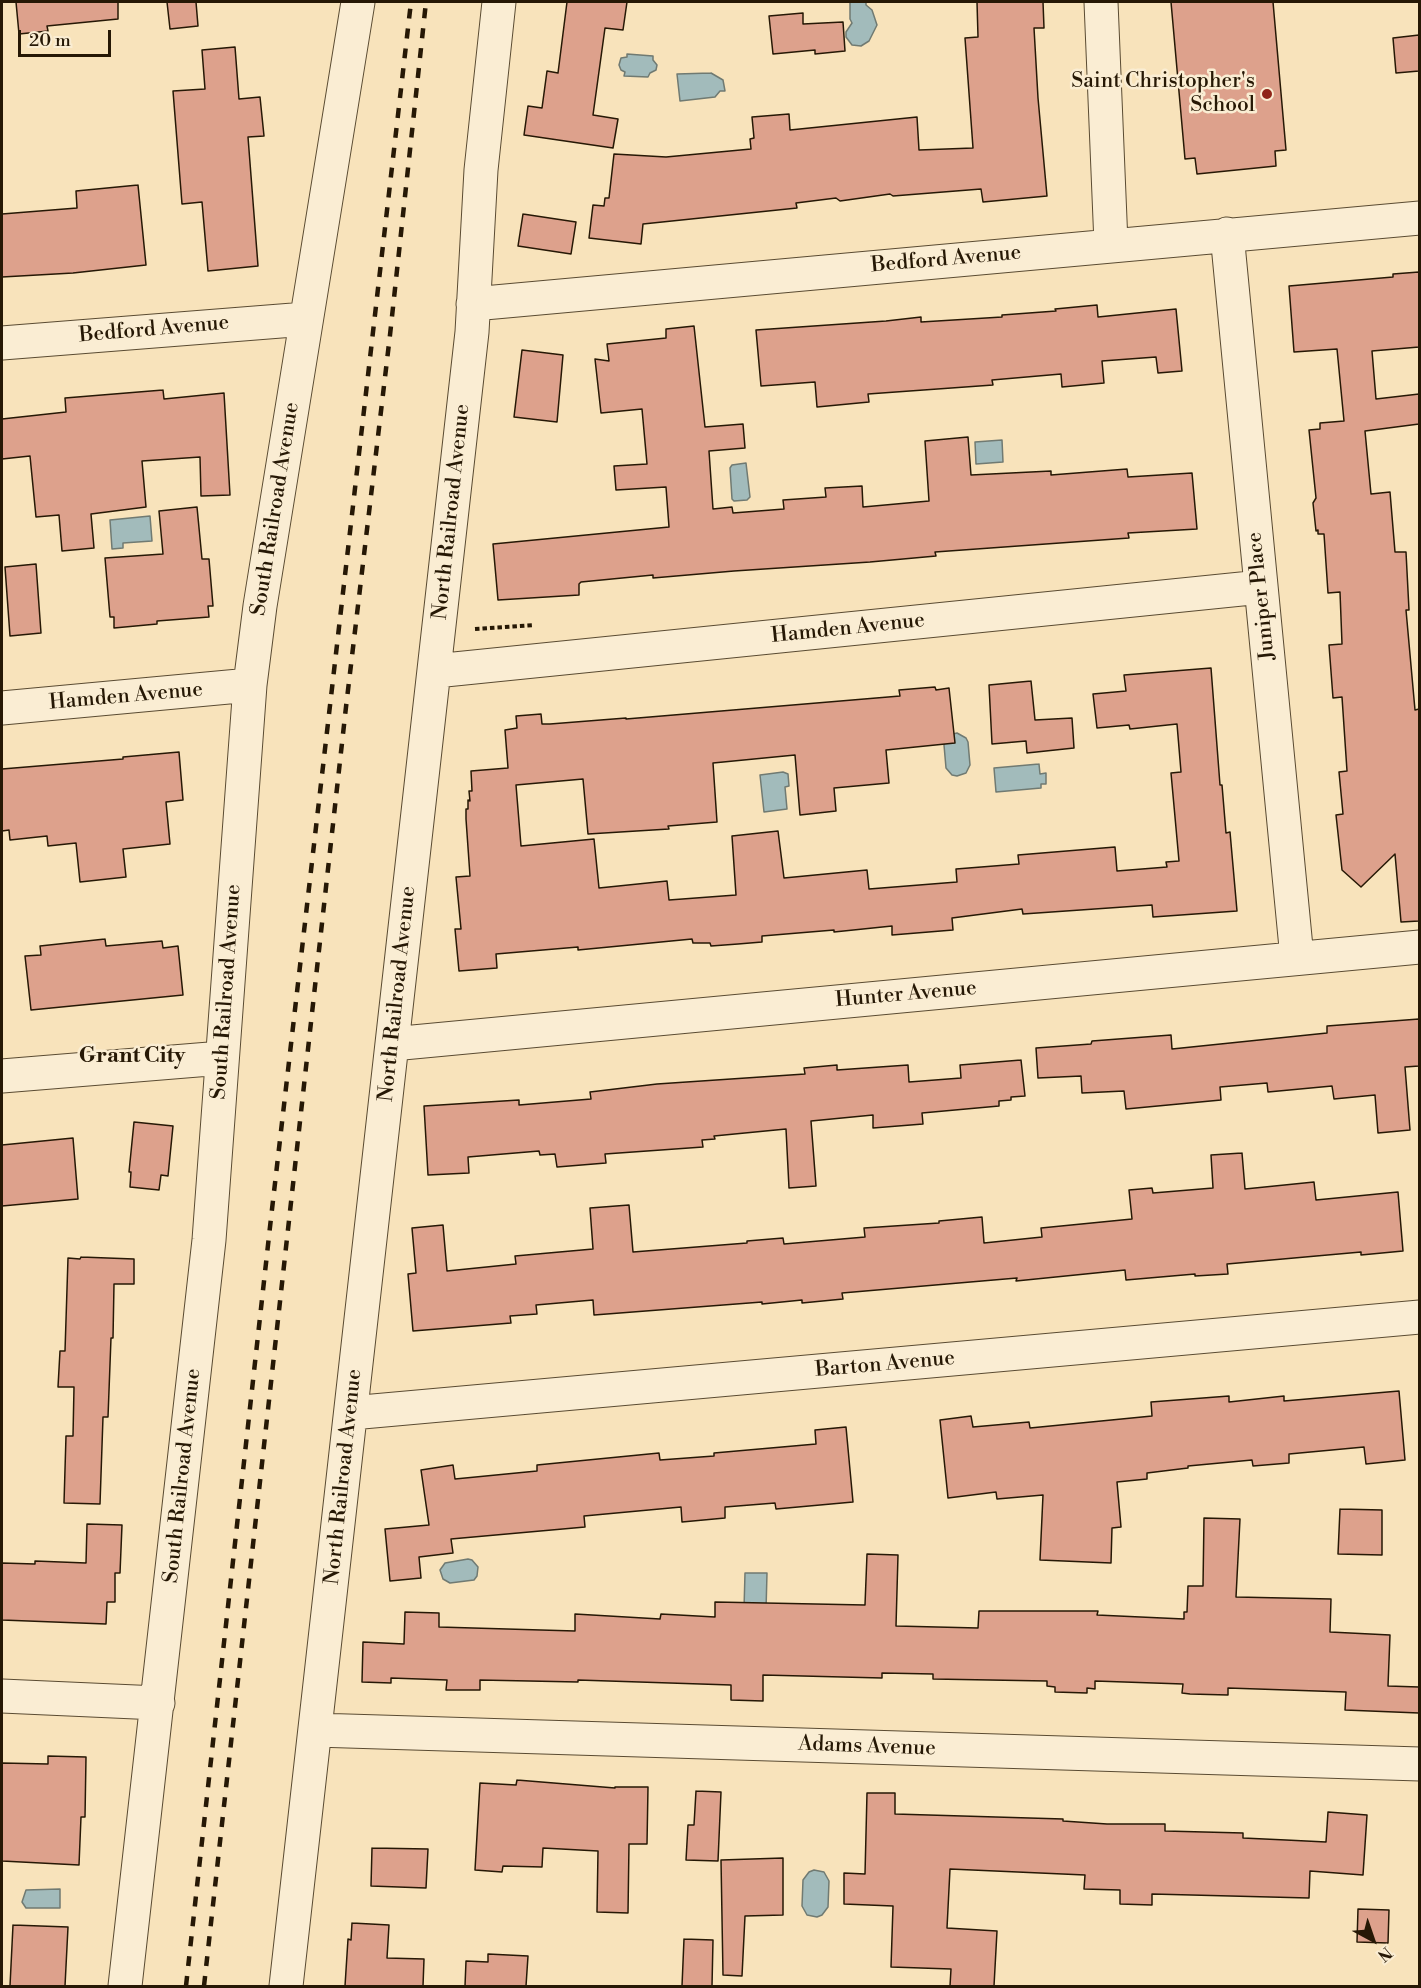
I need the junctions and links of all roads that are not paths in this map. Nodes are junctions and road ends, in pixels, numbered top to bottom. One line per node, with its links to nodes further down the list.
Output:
1 (358, 2): 8 (street, South Railroad Avenue)
2 (499, 2): 7 (street, North Railroad Avenue)
3 (1101, 2): 6 (street)
4 (1419, 218): 5 (street, Bedford Avenue)
5 (1227, 234): 6 (street, Bedford Avenue); 10 (street, Juniper Place)
6 (1111, 244): 7 (street, Bedford Avenue)
7 (473, 304): 11 (street, North Railroad Avenue)
8 (306, 319): 9 (street, Bedford Avenue); 12 (street, South Railroad Avenue)
9 (2, 343)
10 (1262, 587): 11 (street, Hamden Avenue); 15 (street, Juniper Place)
11 (435, 671): 16 (street, North Railroad Avenue)
12 (250, 685): 13 (street, Hamden Avenue); 17 (street, South Railroad Avenue)
13 (2, 708)
14 (1419, 947): 15 (street, Hunter Avenue)
15 (1297, 958): 16 (street, Hunter Avenue)
16 (392, 1044): 20 (street, North Railroad Avenue)
17 (222, 1058): 18 (street); 22 (street, South Railroad Avenue)
18 (2, 1076)
19 (1419, 1317): 20 (street, Barton Avenue)
20 (351, 1413): 23 (street, North Railroad Avenue)
21 (2, 1696): 22 (street)
22 (158, 1703): 25 (street, South Railroad Avenue)
23 (315, 1730): 24 (street, Adams Avenue); 26 (street, North Railroad Avenue)
24 (1419, 1764)
25 (125, 1986)
26 (286, 1986)

